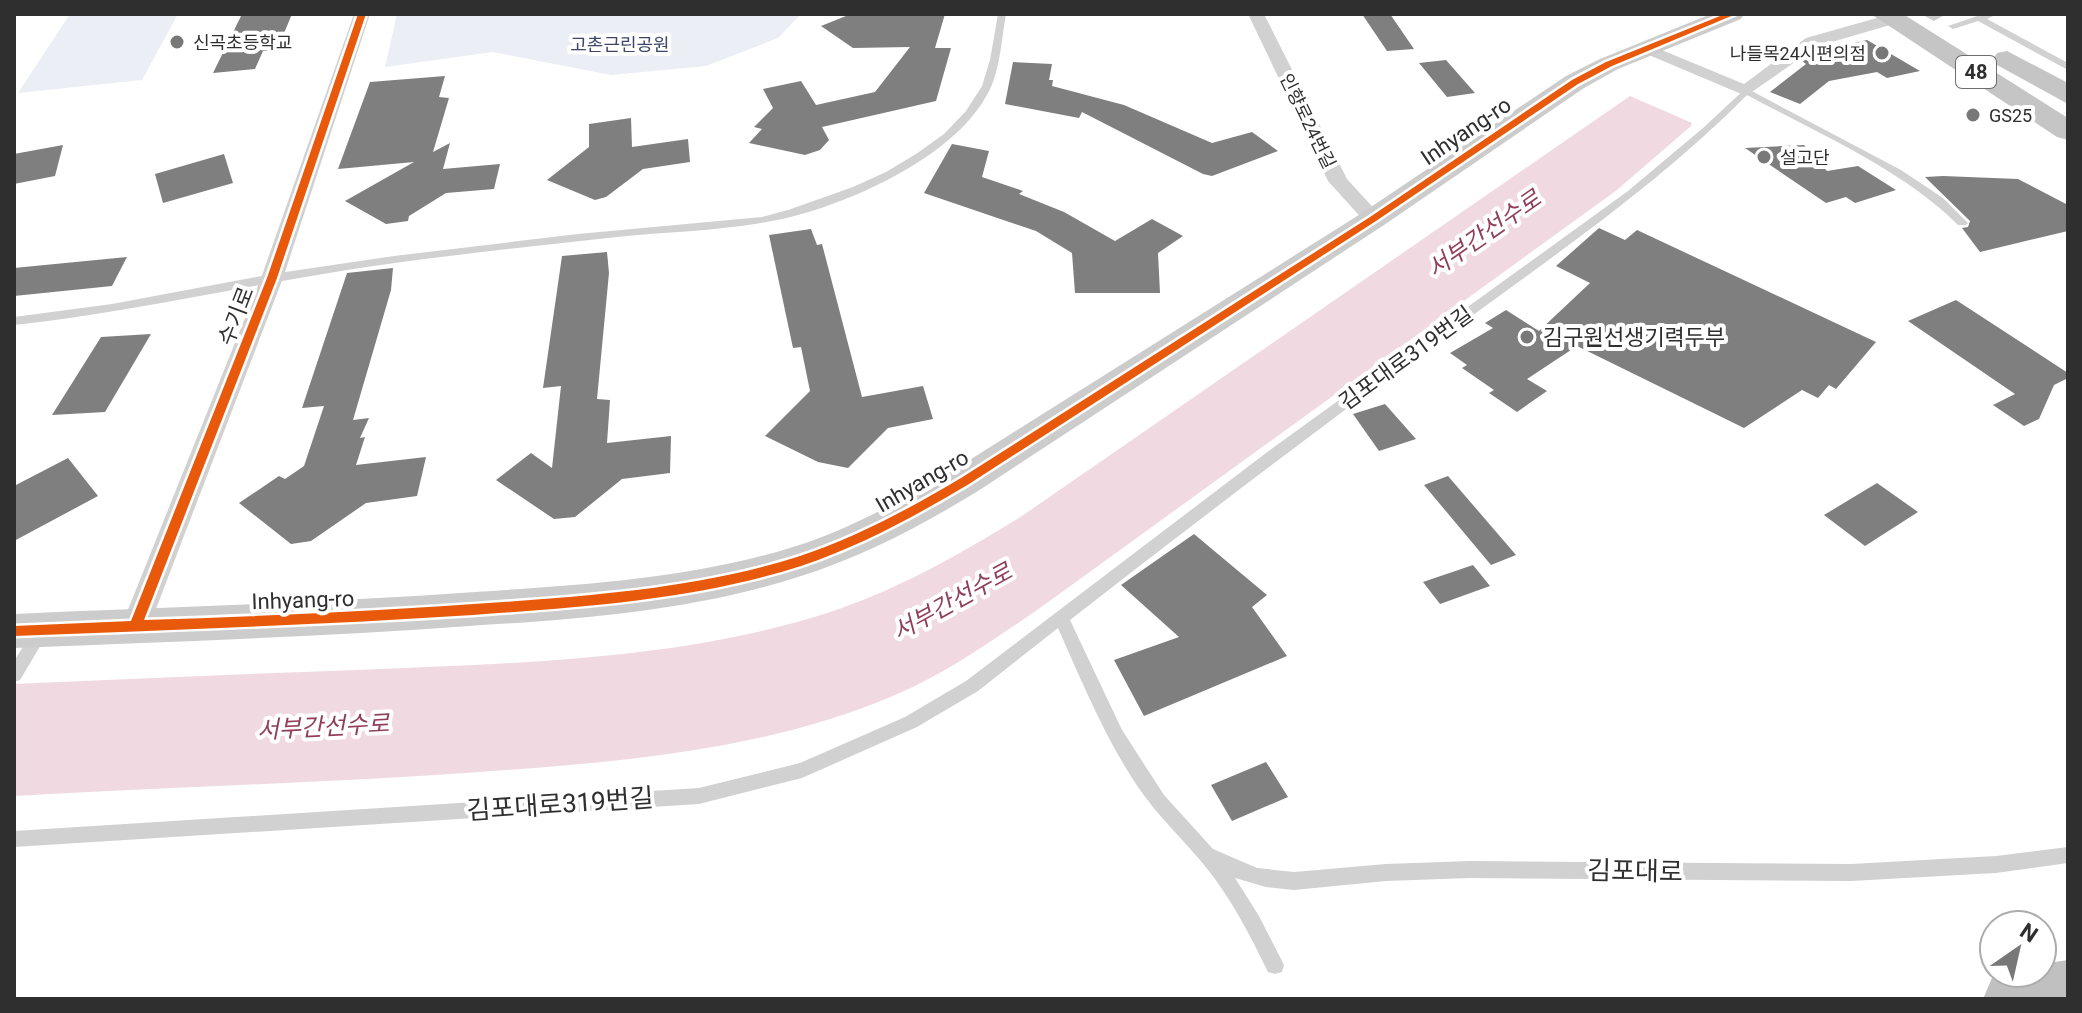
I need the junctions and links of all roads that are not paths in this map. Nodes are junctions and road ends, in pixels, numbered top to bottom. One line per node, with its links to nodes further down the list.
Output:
1 (362, 14): 15 (street, 수기로)
2 (1002, 14): 15 (lane)
3 (1256, 14): 13 (street, 인향로24번길)
4 (1732, 14): 8 (street, Inhyang-ro)
5 (1993, 14): 7 (lane)
6 (1888, 16): 10 (street, 김포대로319번길); 12 (main road, 48)
7 (1946, 17): 9 (lane); 11 (main road, 48)
8 (1646, 50): 10 (street); 13 (street, Inhyang-ro)
9 (2068, 67)
10 (1746, 91): 14 (lane); 17 (lane, 김포대로319번길)
11 (2068, 95)
12 (2068, 131)
13 (1373, 219): 18 (street, Inhyang-ro)
14 (1962, 223)
15 (272, 278): 16 (lane); 18 (street, 수기로)
16 (14, 321)
17 (1061, 617): 20 (lane, 김포대로319번길); 21 (lane)
18 (135, 627): 19 (street, Inhyang-ro)
19 (23, 650)
20 (14, 839)
21 (1207, 855): 22 (lane, 김포대로); 23 (lane)
22 (2068, 855)
23 (1275, 965)
24 (2068, 990): 25 (highway)
25 (2013, 999)

